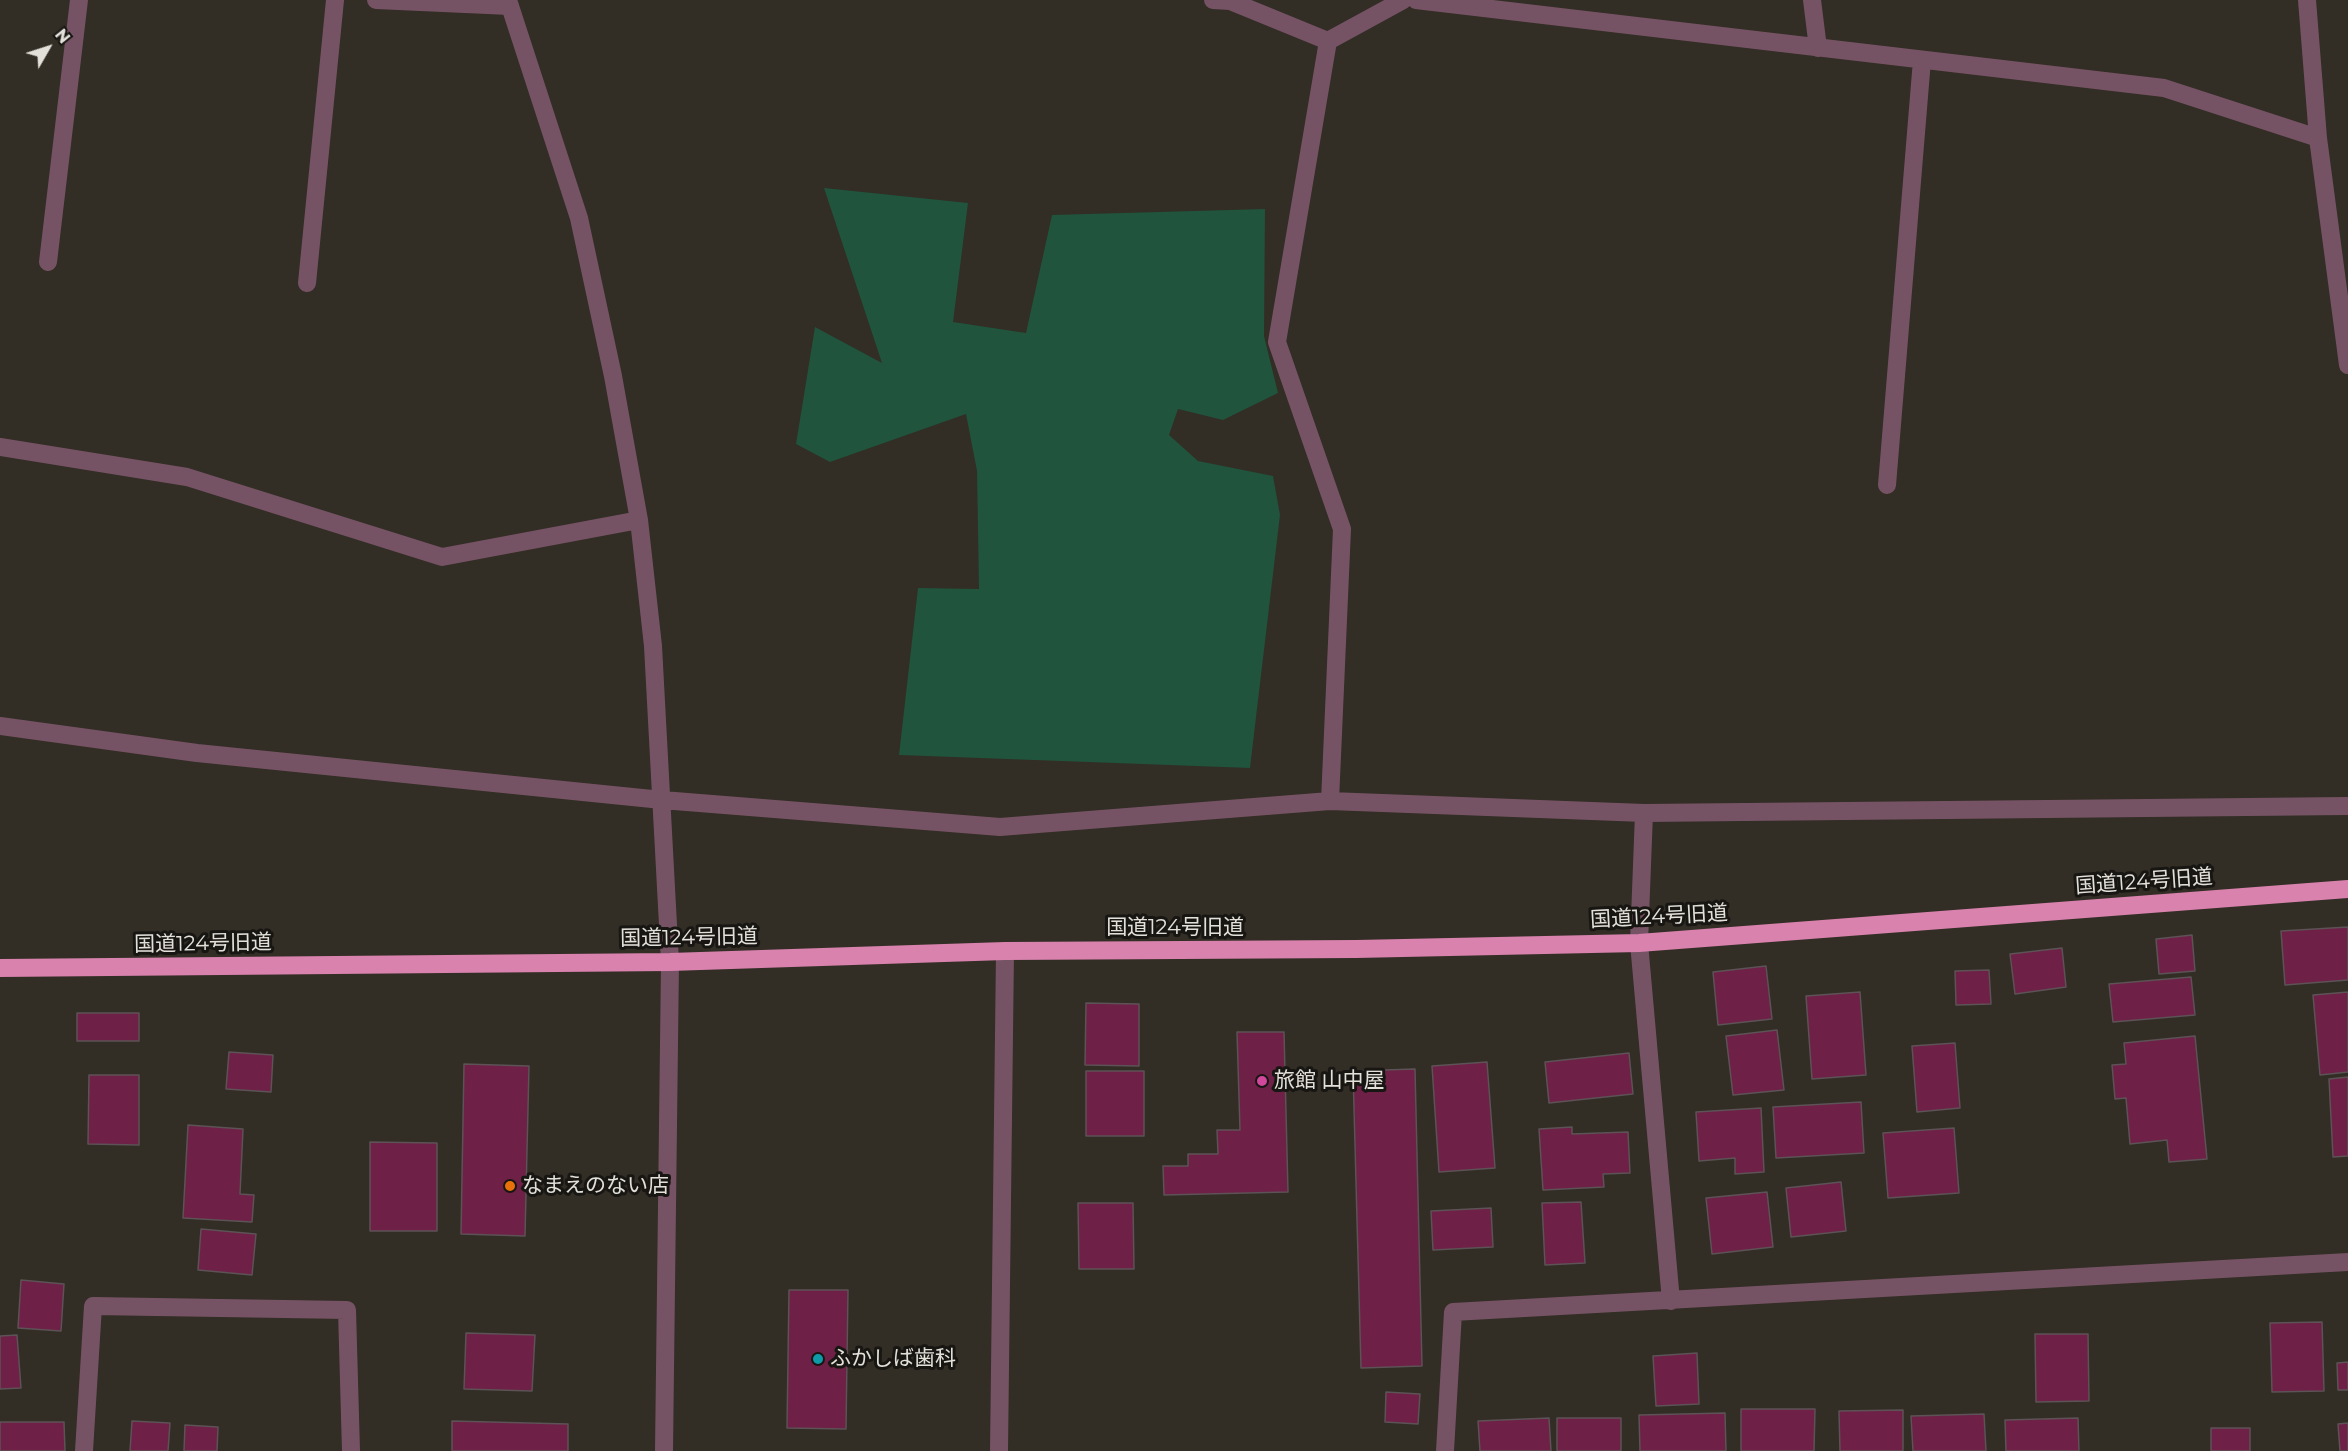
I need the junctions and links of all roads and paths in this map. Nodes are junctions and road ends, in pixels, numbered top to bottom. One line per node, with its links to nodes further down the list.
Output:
1 (80, 0): 14 (street)
2 (335, 0): 15 (street)
3 (376, 0): 9 (street)
4 (1213, 0): 10 (street)
5 (1402, 0): 10 (street)
6 (1416, 0): 11 (street)
7 (1812, 0): 11 (street)
8 (2307, 0): 13 (street)
9 (509, 3): 19 (street)
10 (1328, 41): 22 (street)
11 (1818, 48): 12 (street)
12 (1922, 60): 13 (street); 18 (street)
13 (2318, 138): 16 (street)
14 (48, 262)
15 (307, 284)
16 (2348, 365)
17 (0, 447): 19 (street)
18 (1887, 485)
19 (639, 520): 21 (street)
20 (0, 726): 21 (street)
21 (663, 800): 22 (street); 28 (street)
22 (1330, 801): 24 (street)
23 (2348, 806): 24 (street)
24 (1644, 813): 26 (street)
25 (2348, 889): 26 (highway, 国道124号旧道)
26 (1639, 943): 27 (highway, 国道124号旧道); 31 (street)
27 (1005, 951): 28 (highway, 国道124号旧道); 35 (street)
28 (670, 962): 29 (highway, 国道124号旧道); 34 (street)
29 (0, 968)
30 (2348, 1262): 31 (street)
31 (1671, 1300): 36 (street)
32 (84, 1451): 33 (street)
33 (351, 1451)
34 (664, 1451)
35 (999, 1451)
36 (1445, 1451)

